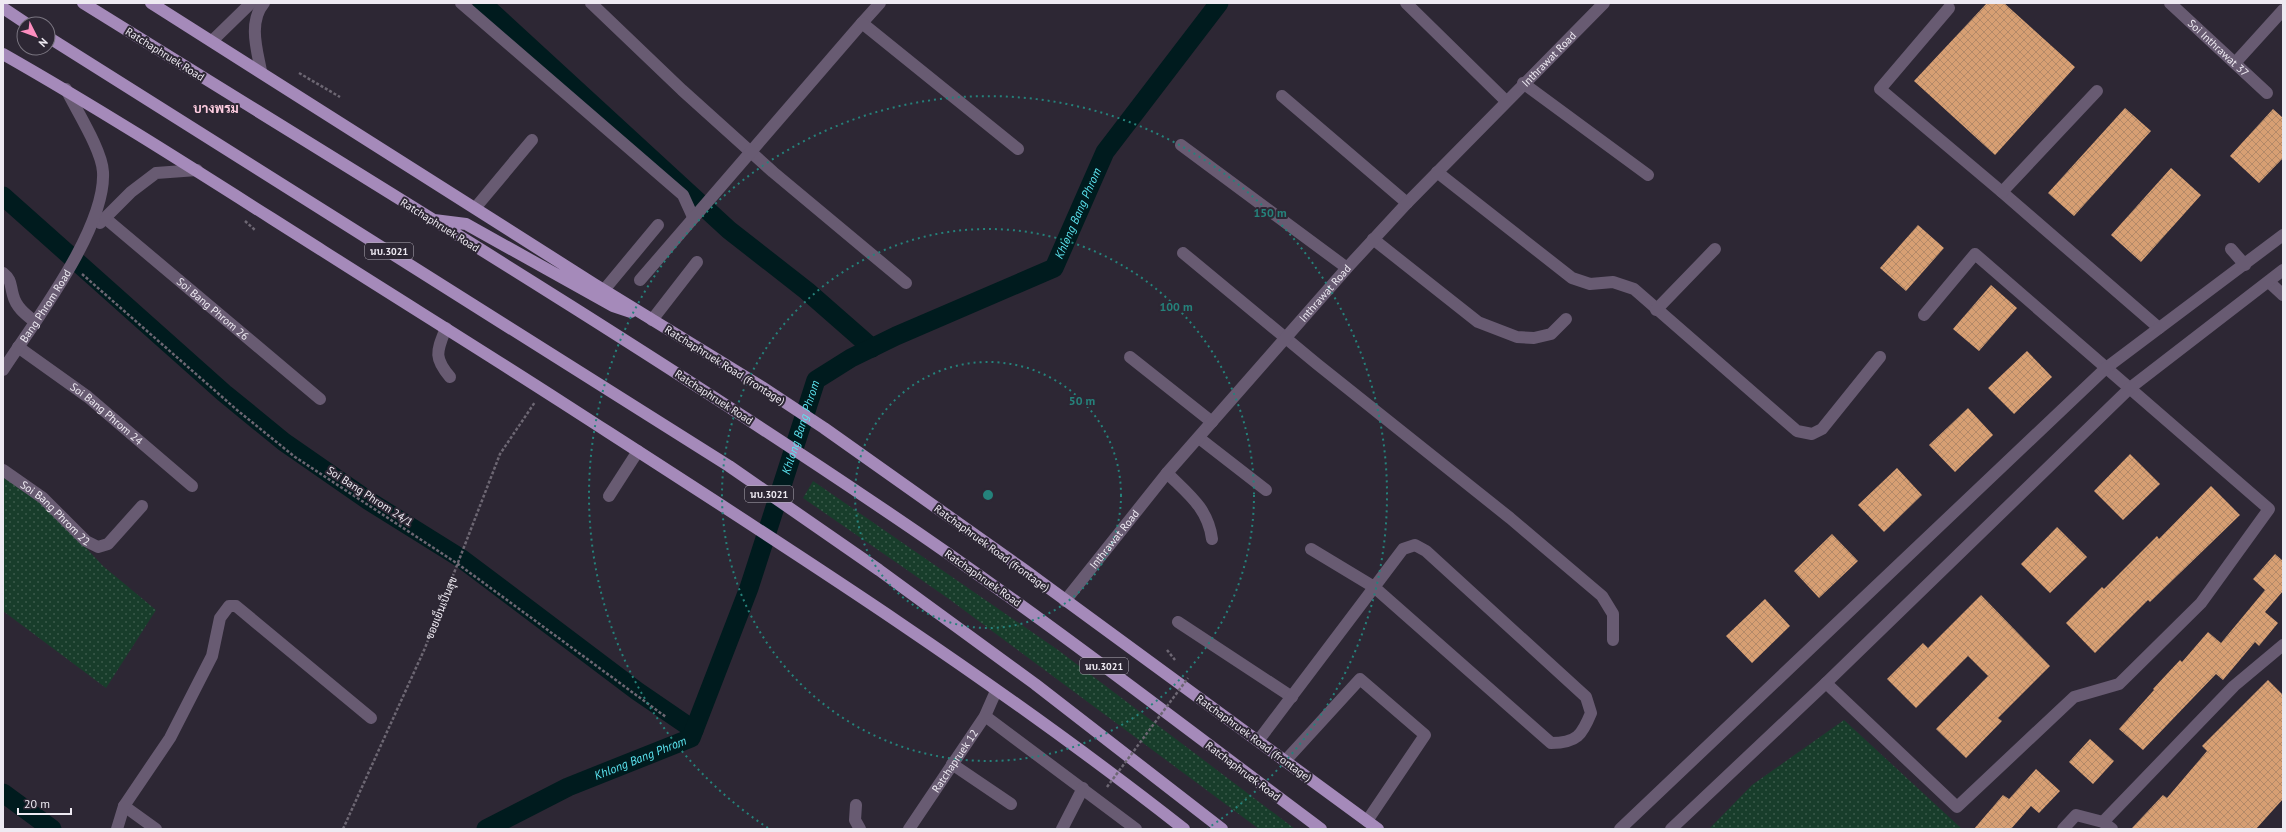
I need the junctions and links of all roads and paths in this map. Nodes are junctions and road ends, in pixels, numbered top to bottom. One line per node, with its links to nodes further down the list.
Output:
1 (83, 3): 41 (main road, Ratchaphruek Road / นบ.3021)
2 (151, 3): 16 (main road, นบ.3021)
3 (251, 3): 16 (street)
4 (264, 3): 20 (street)
5 (461, 3): 39 (street)
6 (591, 3): 32 (street)
7 (880, 3): 15 (street)
8 (1406, 3): 28 (street)
9 (1604, 3): 22 (street, Inthrawat Road)
10 (2170, 3): 19 (street, Soi Inthrawat 37)
11 (3, 8): 14 (main road)
12 (1949, 8): 36 (street)
13 (2283, 10): 19 (street)
14 (16, 16)
15 (862, 23): 31 (street); 32 (street)
16 (212, 41): 20 (main road, นบ.3021)
17 (56, 42): 119 (main road, นบ.3021)
18 (3, 54): 23 (main road, นบ.3021)
19 (2235, 63): 25 (street, Soi Inthrawat 37)
20 (261, 72): 38 (main road, นบ.3021)
21 (299, 73): 27 (path)
22 (1523, 84): 28 (street, Inthrawat Road); 35 (street)
23 (66, 89): 33 (main road, นบ.3021); 44 (street, Bang Phrom Road)
24 (2097, 91): 36 (street)
25 (2267, 93)
26 (1282, 96): 37 (street)
27 (340, 97)
28 (1506, 101): 34 (street, Inthrawat Road)
29 (532, 140): 38 (street)
30 (1181, 145): 52 (street)
31 (1018, 149)
32 (750, 151): 39 (street); 57 (street)
33 (197, 170): 40 (street, Bang Phrom Road); 65 (main road, นบ.3021)
34 (1437, 172): 37 (street, Inthrawat Road); 60 (street)
35 (1648, 175)
36 (2002, 192): 66 (street)
37 (1407, 203): 45 (street, Inthrawat Road)
38 (476, 207): 58 (main road, นบ.3021)
39 (694, 215): 55 (street)
40 (105, 218): 44 (street, Bang Phrom Road); 76 (street, Soi Bang Phrom 26)
41 (430, 220): 63 (main road); 120 (main road, Ratchaphruek Road / นบ.3021)
42 (658, 225): 58 (street)
43 (2283, 235): 51 (street)
44 (85, 239): 50 (street, Bang Phrom Road)
45 (1373, 240): 52 (street, Inthrawat Road); 62 (street)
46 (1715, 249): 60 (street)
47 (2231, 249): 51 (street)
48 (1183, 254): 67 (street)
49 (697, 262): 63 (street)
50 (75, 263): 64 (street, Bang Phrom Road); 88 (path, Soi Bang Phrom 24/1)
51 (2245, 265): 66 (street)
52 (1347, 268): 67 (street, Inthrawat Road)
53 (2283, 270): 56 (street)
54 (3, 273): 64 (street)
55 (640, 280)
56 (2269, 282): 59 (street); 74 (street)
57 (906, 283)
58 (599, 287): 63 (main road, Ratchaphruek Road (frontage) / นบ.3021)
59 (2283, 295)
60 (1656, 310): 70 (street)
61 (1924, 315): 71 (street)
62 (1566, 319)
63 (652, 320): 90 (main road, Ratchaphruek Road (frontage) / นบ.3021)
64 (34, 321): 68 (street, Bang Phrom Road)
65 (446, 328): 73 (street); 75 (main road, นบ.3021)
66 (2159, 328): 71 (street)
67 (1287, 338): 77 (street, Inthrawat Road); 92 (street)
68 (18, 347): 72 (street, Bang Phrom Road); 82 (street, Soi Bang Phrom 24)
69 (1130, 357): 77 (street)
70 (1880, 357)
71 (2106, 368): 74 (street); 122 (street)
72 (3, 370)
73 (450, 377)
74 (2130, 388): 95 (street); 95 (street)
75 (543, 390): 79 (main road, นบ.3021); 88 (path, ซอยเย็นเป็นสุข)
76 (320, 399)
77 (1212, 422): 78 (street, Inthrawat Road)
78 (1199, 438): 81 (street, Inthrawat Road); 83 (street)
79 (638, 451): 84 (street); 96 (main road, นบ.3021)
80 (3, 470): 85 (street, Soi Bang Phrom 22)
81 (1167, 473): 86 (street); 90 (street, Inthrawat Road)
82 (192, 486)
83 (1266, 490)
84 (609, 496)
85 (142, 506)
86 (1212, 539)
87 (1311, 549): 89 (street)
88 (458, 563): 99 (path, Soi Bang Phrom 24/1); 113 (path, ซอยเย็นเป็นสุข)
89 (1374, 587): 89 (street); 97 (street)
90 (1066, 601): 101 (main road, Ratchaphruek Road (frontage) / นบ.3021)
91 (1178, 622): 97 (street)
92 (1613, 640)
93 (2283, 645): 110 (street)
94 (1188, 678): 104 (path, bridge)
95 (1826, 683): 123 (street)
96 (996, 691): 98 (street, Ratchapruek 12); 118 (main road, นบ.3021)
97 (1292, 697): 101 (street)
98 (985, 716): 103 (street, Ratchapruek 12); 105 (street)
99 (666, 717)
100 (371, 718): 108 (street)
101 (1258, 741): 102 (main road, Ratchaphruek Road (frontage) / นบ.3021)
102 (1285, 761): 109 (main road, Ratchaphruek Road (frontage) / นบ.3021); 109 (street)
103 (952, 764): 106 (street); 115 (street, Ratchapruek 12)
104 (1107, 787)
105 (1083, 788): 116 (street); 117 (street)
106 (1011, 804)
107 (856, 805): 114 (street)
108 (124, 806): 111 (street); 112 (street)
109 (1368, 821): 121 (main road, Ratchaphruek Road (frontage) / นบ.3021)
110 (2107, 825): 124 (street)
111 (117, 829)
112 (156, 829)
113 (343, 829)
114 (860, 829)
115 (909, 829)
116 (1062, 829)
117 (1136, 829)
118 (1184, 829)
119 (1222, 829)
120 (1320, 829)
121 (1378, 829)
122 (1620, 829)
123 (1671, 829)
124 (2063, 829)

